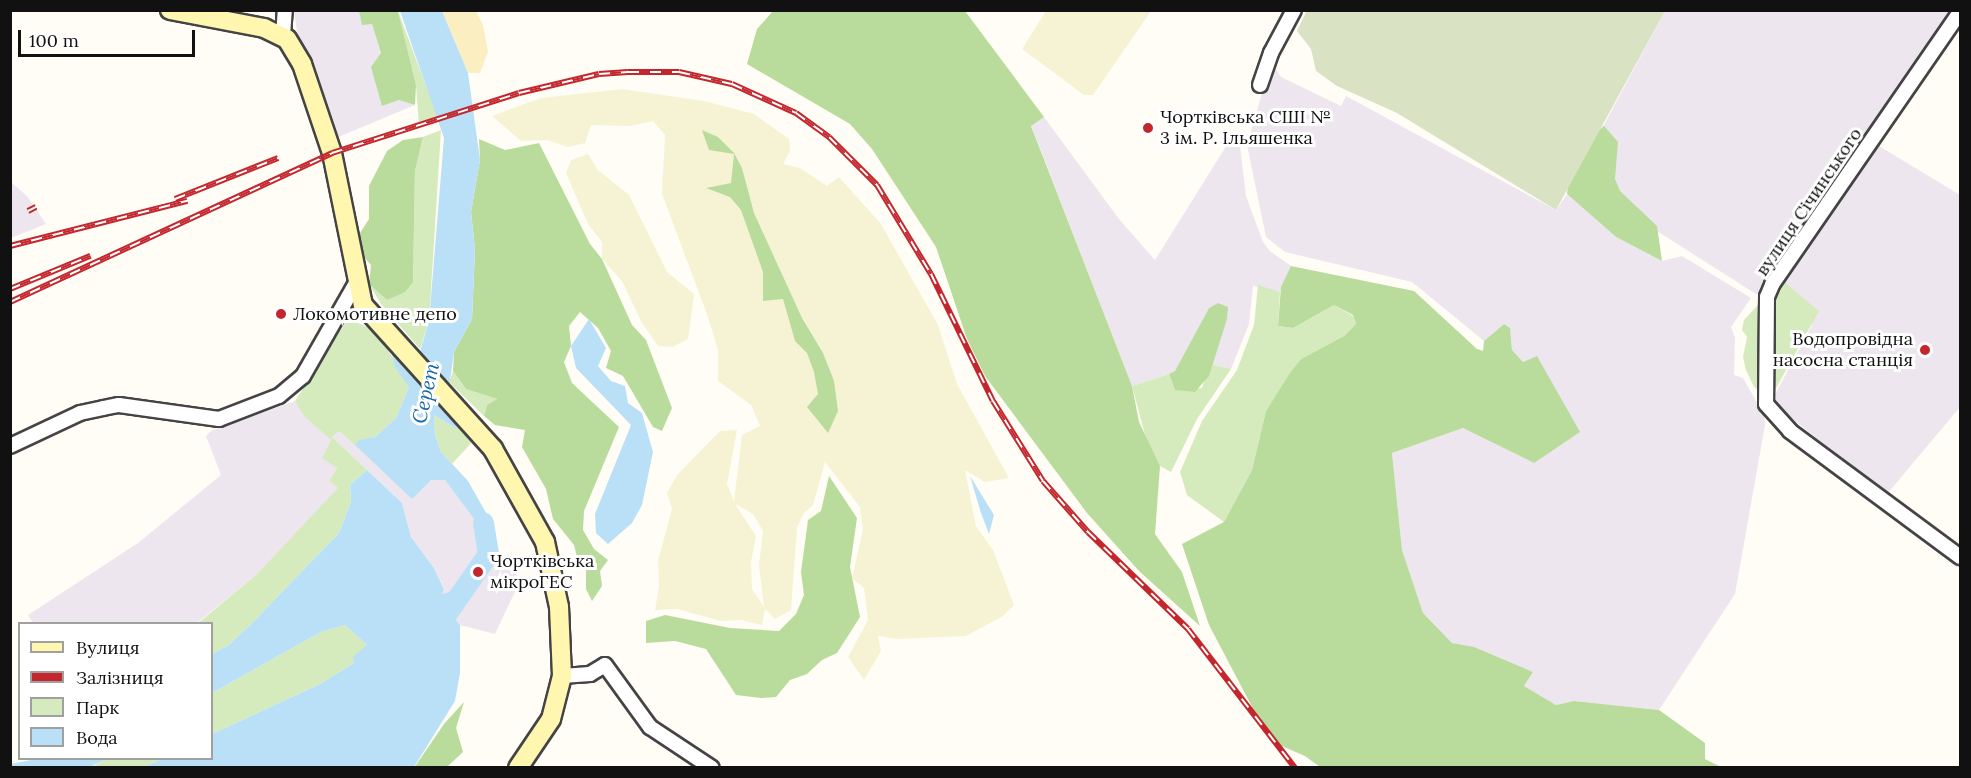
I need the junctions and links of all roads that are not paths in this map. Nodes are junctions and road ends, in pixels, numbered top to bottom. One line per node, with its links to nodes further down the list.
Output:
1 (170, 10): 5 (street)
2 (285, 10): 5 (street)
3 (1294, 10): 6 (street)
4 (1960, 12): 9 (street, вулиця Січинського)
5 (283, 36): 7 (street)
6 (1260, 85)
7 (356, 283): 8 (street); 10 (street)
8 (10, 446)
9 (1960, 557)
10 (562, 676): 11 (street); 12 (street)
11 (518, 768)
12 (711, 768)

